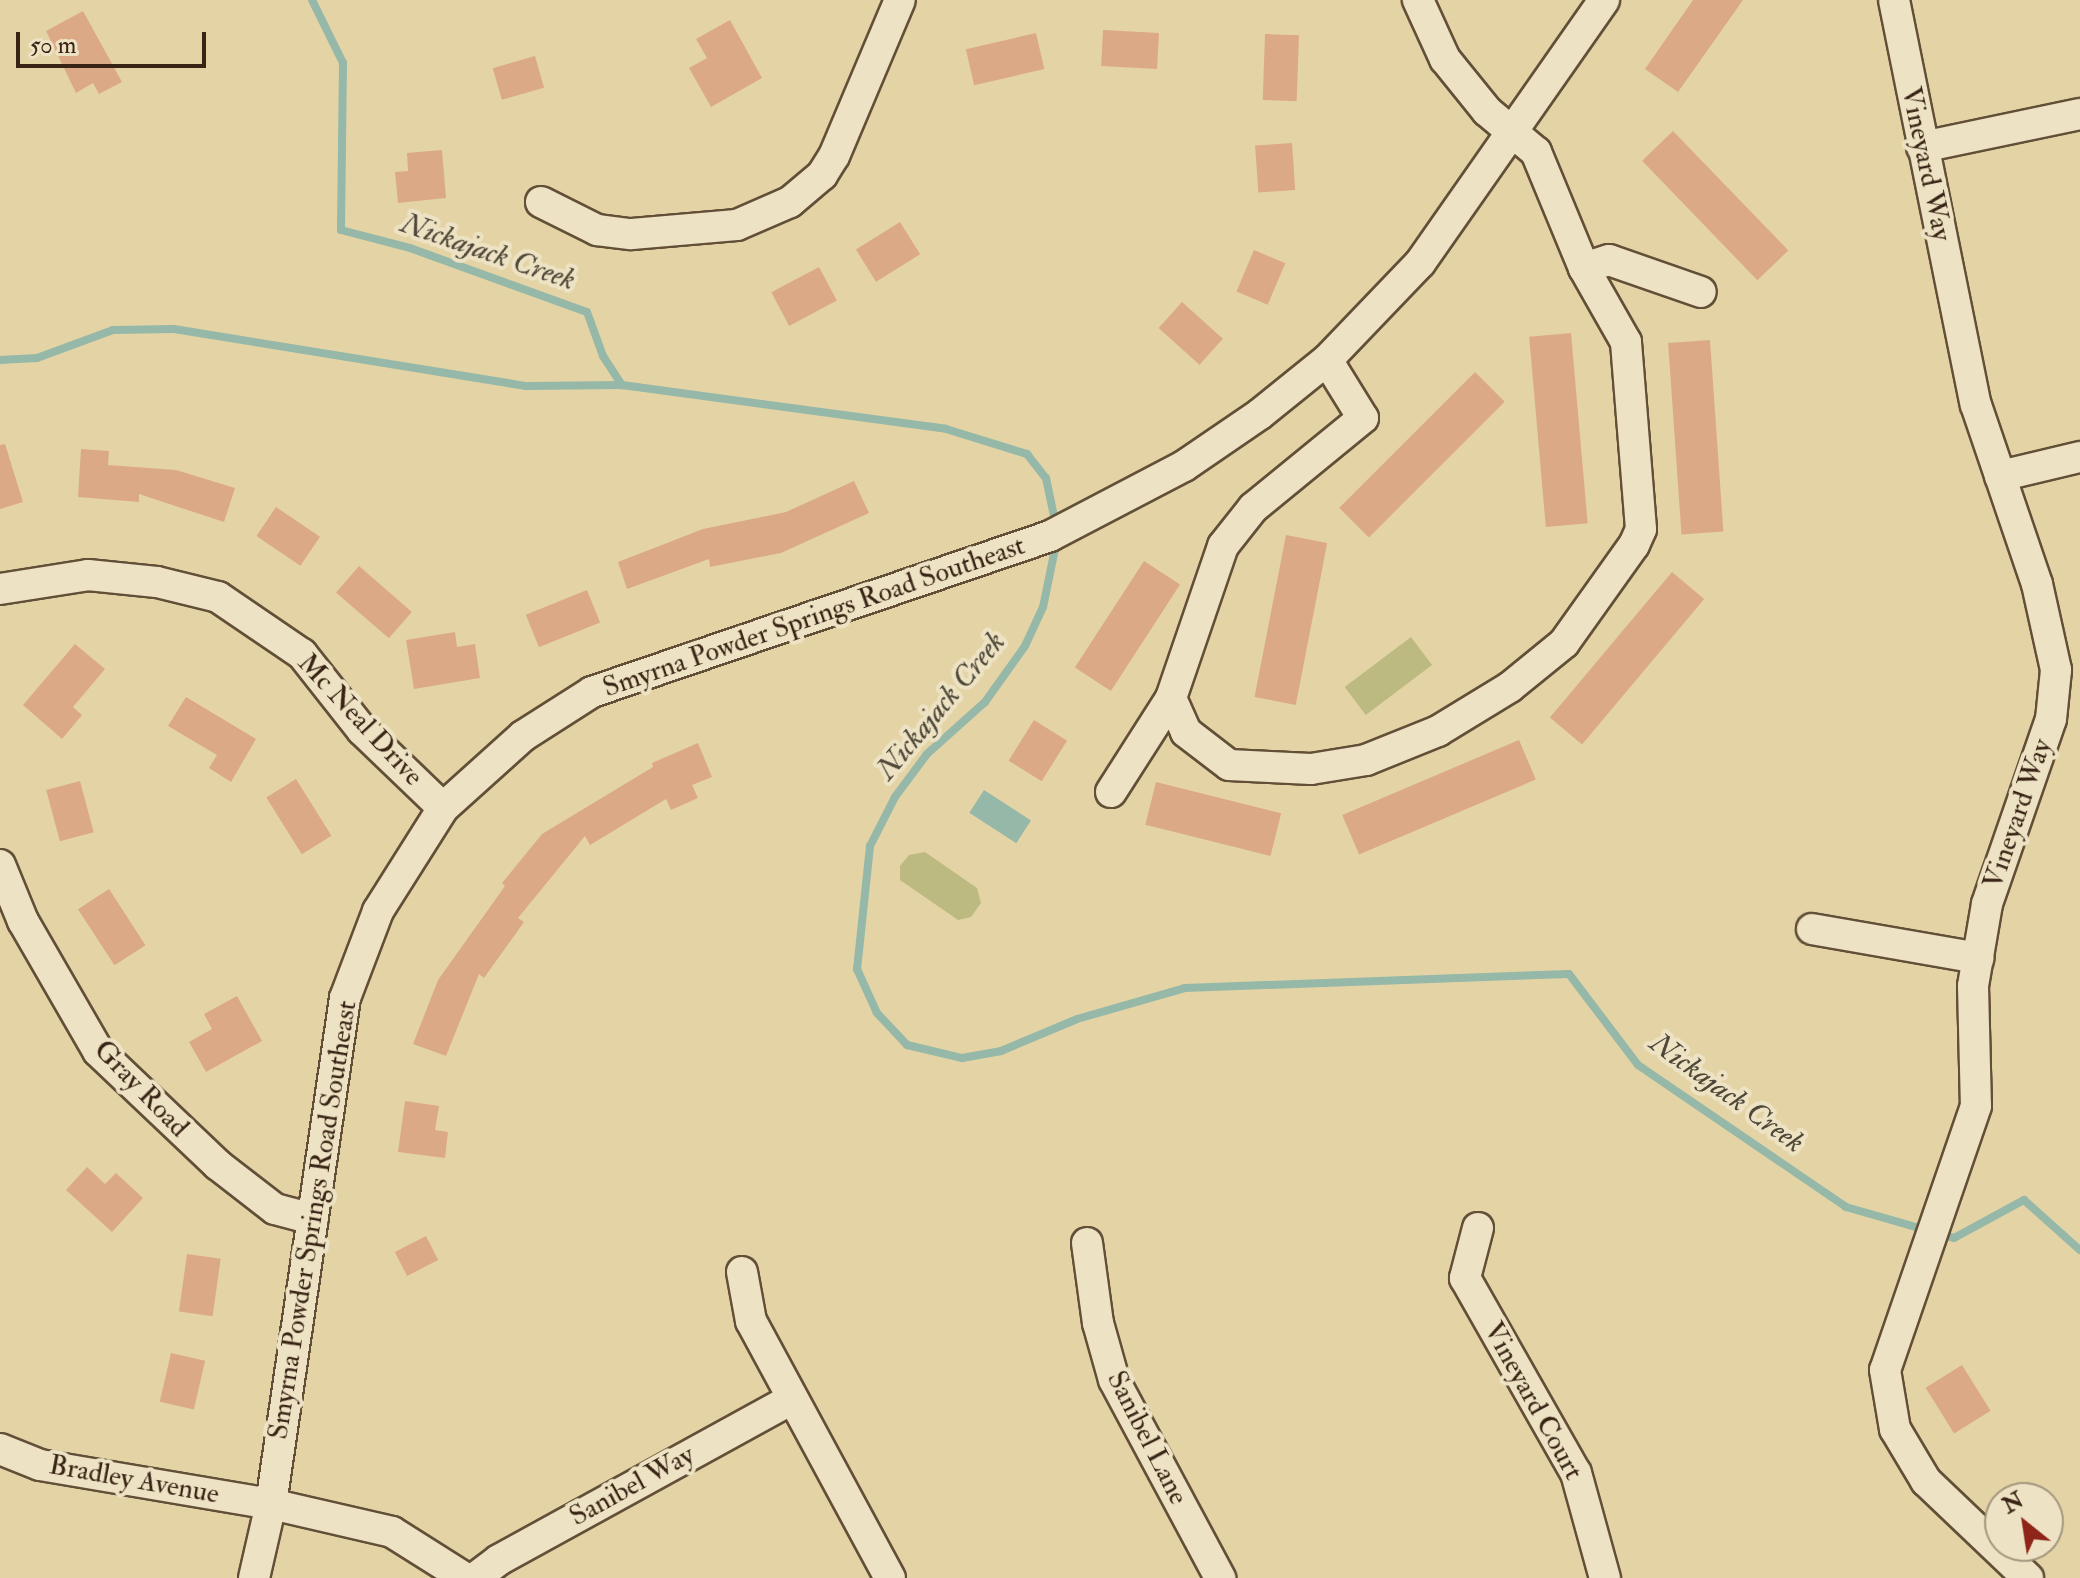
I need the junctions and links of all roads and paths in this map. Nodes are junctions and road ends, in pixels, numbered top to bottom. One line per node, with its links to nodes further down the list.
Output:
1 (900, 0): 8 (street)
2 (1418, 0): 6 (street)
3 (1604, 0): 6 (street, Smyrna Powder Springs Road Southeast)
4 (1894, 0): 7 (street, Vineyard Way)
5 (2080, 114): 7 (street)
6 (1514, 132): 9 (street); 11 (street, Smyrna Powder Springs Road Southeast)
7 (1922, 147): 13 (street, Vineyard Way)
8 (541, 202)
9 (1584, 268): 10 (street); 15 (street)
10 (1701, 292)
11 (1327, 360): 15 (street); 17 (street, Smyrna Powder Springs Road Southeast)
12 (2080, 457): 13 (street)
13 (2000, 476): 20 (street, Vineyard Way)
14 (0, 589): 17 (street, Mc Neal Drive)
15 (1171, 698): 16 (street)
16 (1111, 792)
17 (443, 808): 21 (street, Smyrna Powder Springs Road Southeast)
18 (0, 865): 21 (street, Gray Road)
19 (1812, 929): 20 (street)
20 (1978, 958): 34 (street, Vineyard Way)
21 (313, 1219): 27 (street, Smyrna Powder Springs Road Southeast)
22 (1478, 1228): 33 (street, Vineyard Court)
23 (1087, 1243): 32 (street, Sanibel Lane)
24 (742, 1272): 25 (street)
25 (792, 1399): 30 (street, Sanibel Way); 31 (street)
26 (0, 1449): 27 (street, Bradley Avenue)
27 (271, 1504): 28 (street, Smyrna Powder Springs Road Southeast); 29 (street)
28 (254, 1578)
29 (465, 1578)
30 (475, 1578)
31 (890, 1578)
32 (1220, 1578)
33 (1605, 1578)
34 (2028, 1578)

